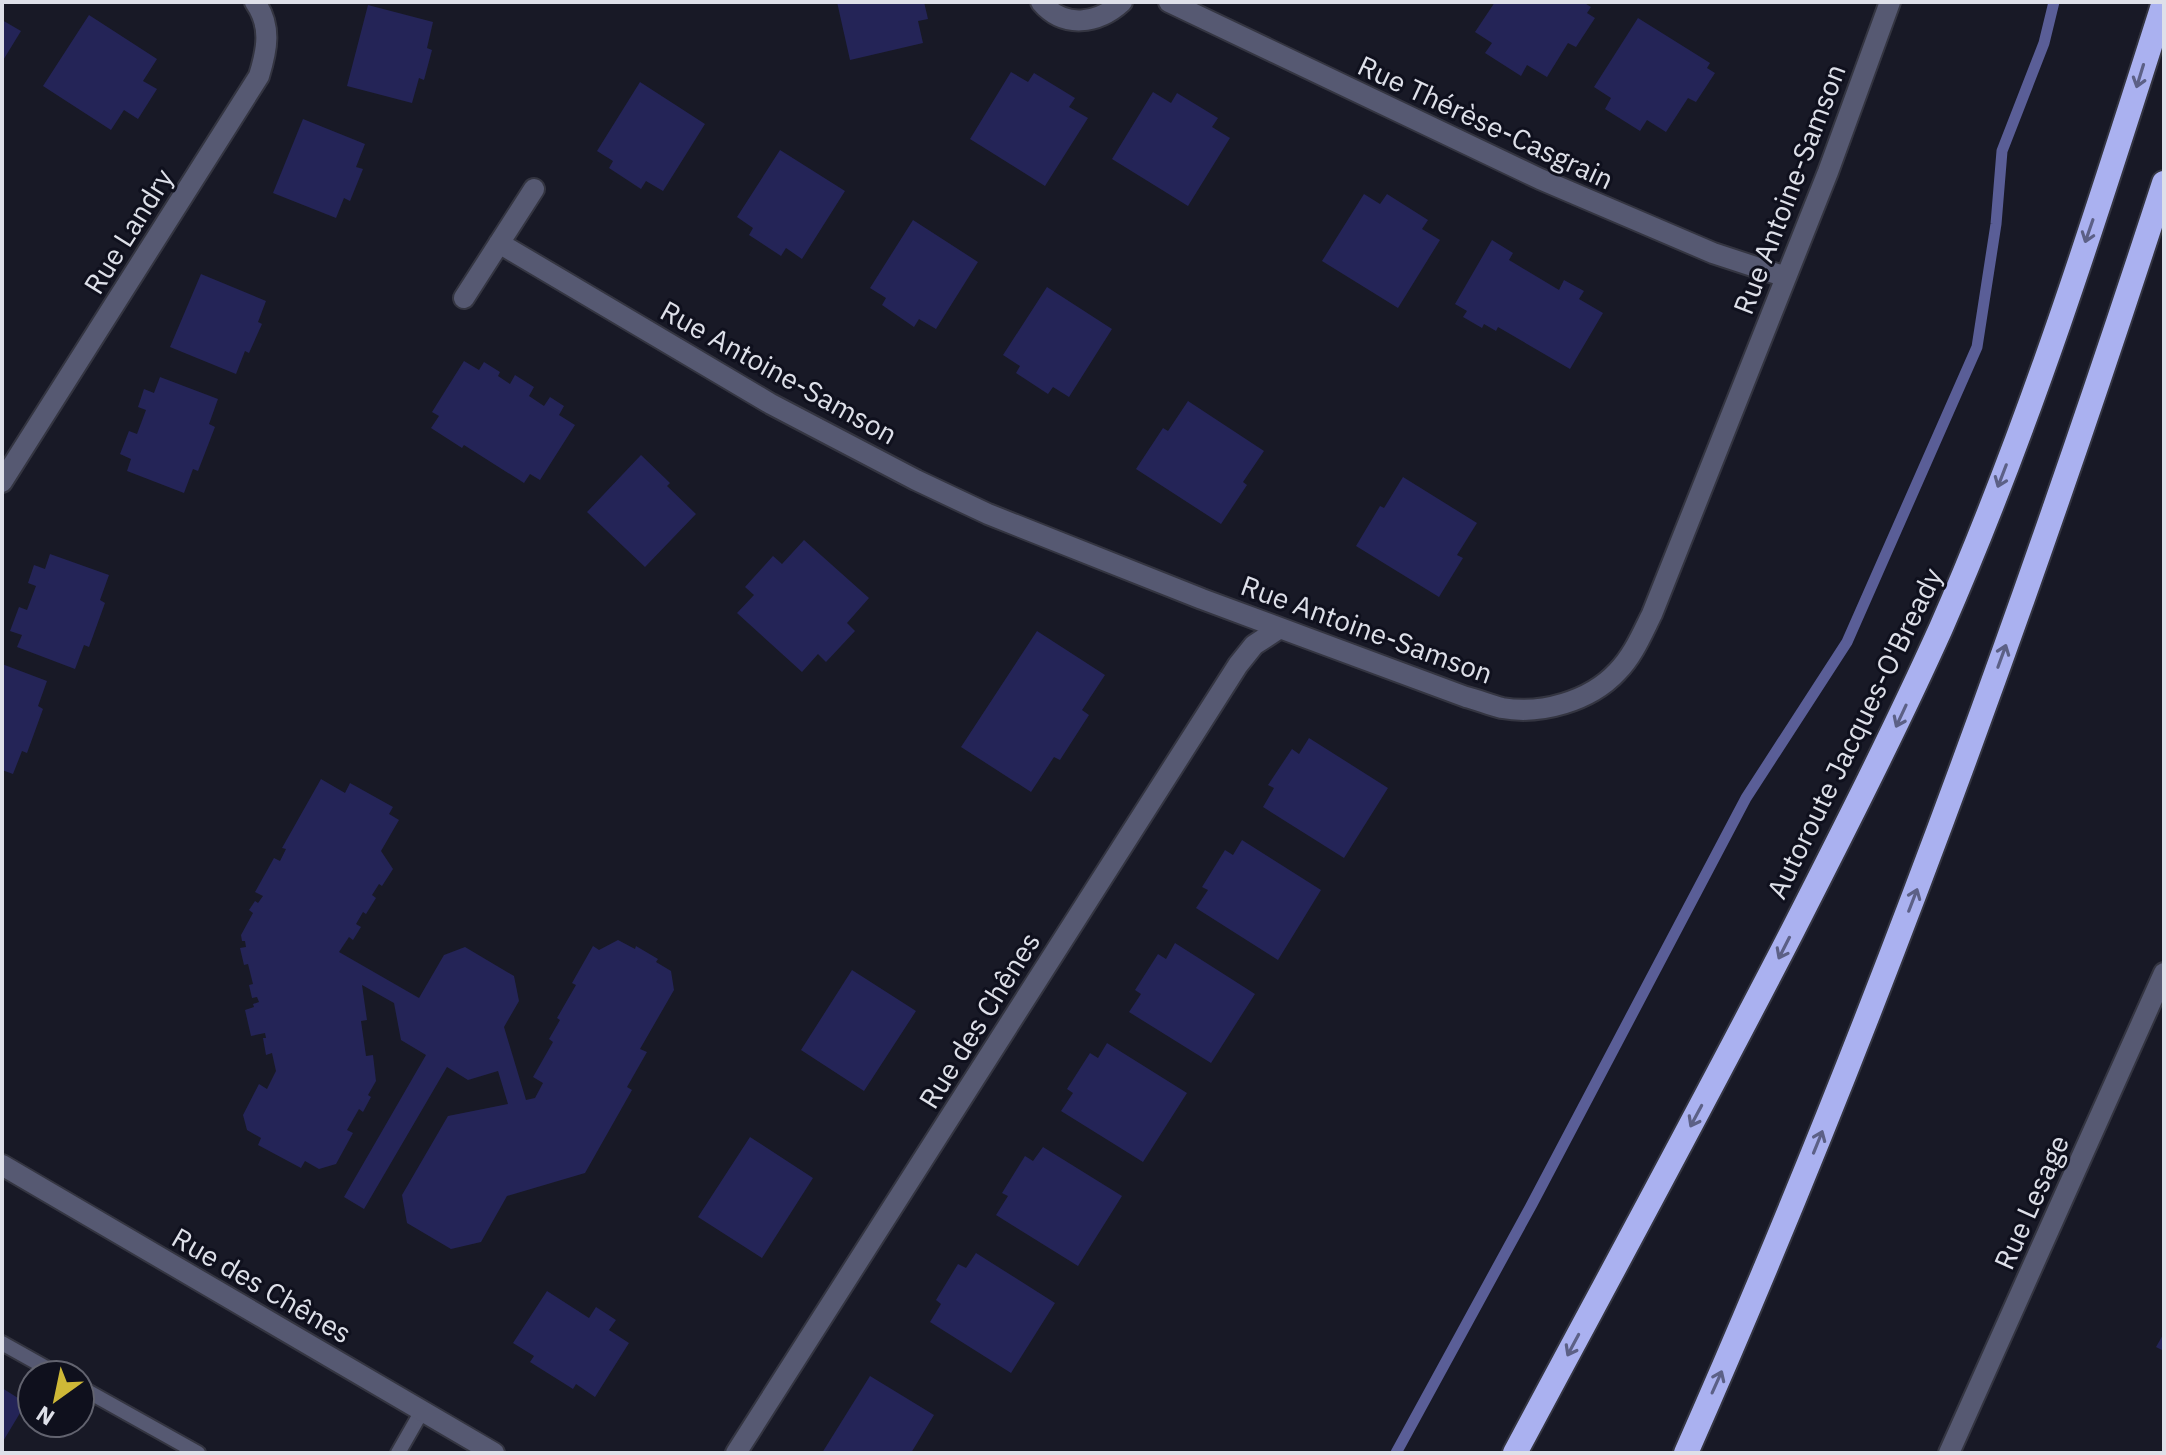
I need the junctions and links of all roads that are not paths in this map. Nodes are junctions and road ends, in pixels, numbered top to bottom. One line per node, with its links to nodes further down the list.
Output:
1 (255, 2): 12 (street, Rue Landry)
2 (1041, 2): 3 (street)
3 (1122, 2)
4 (1169, 2): 10 (street, Rue Thérèse-Casgrain)
5 (1890, 2): 10 (street, Rue Antoine-Samson)
6 (2164, 2): 24 (highway, Autoroute Jacques-O'Bready, one-way to 24)
7 (2164, 183): 25 (highway, one-way to 7)
8 (534, 189): 9 (street)
9 (499, 243): 11 (street); 13 (street, Rue Antoine-Samson)
10 (1786, 277): 13 (street, Rue Antoine-Samson)
11 (464, 298)
12 (2, 482)
13 (1280, 628): 23 (street, Rue des Chênes)
14 (2164, 973): 26 (street, Rue Lesage)
15 (2, 1165): 19 (street, Rue des Chênes)
16 (2, 1343): 17 (lane)
17 (30, 1359)
18 (96, 1396): 20 (lane)
19 (422, 1411): 21 (lane); 22 (street, Rue des Chênes)
20 (198, 1453)
21 (398, 1453)
22 (494, 1453)
23 (736, 1453)
24 (1515, 1453)
25 (1686, 1453)
26 (1949, 1453)

